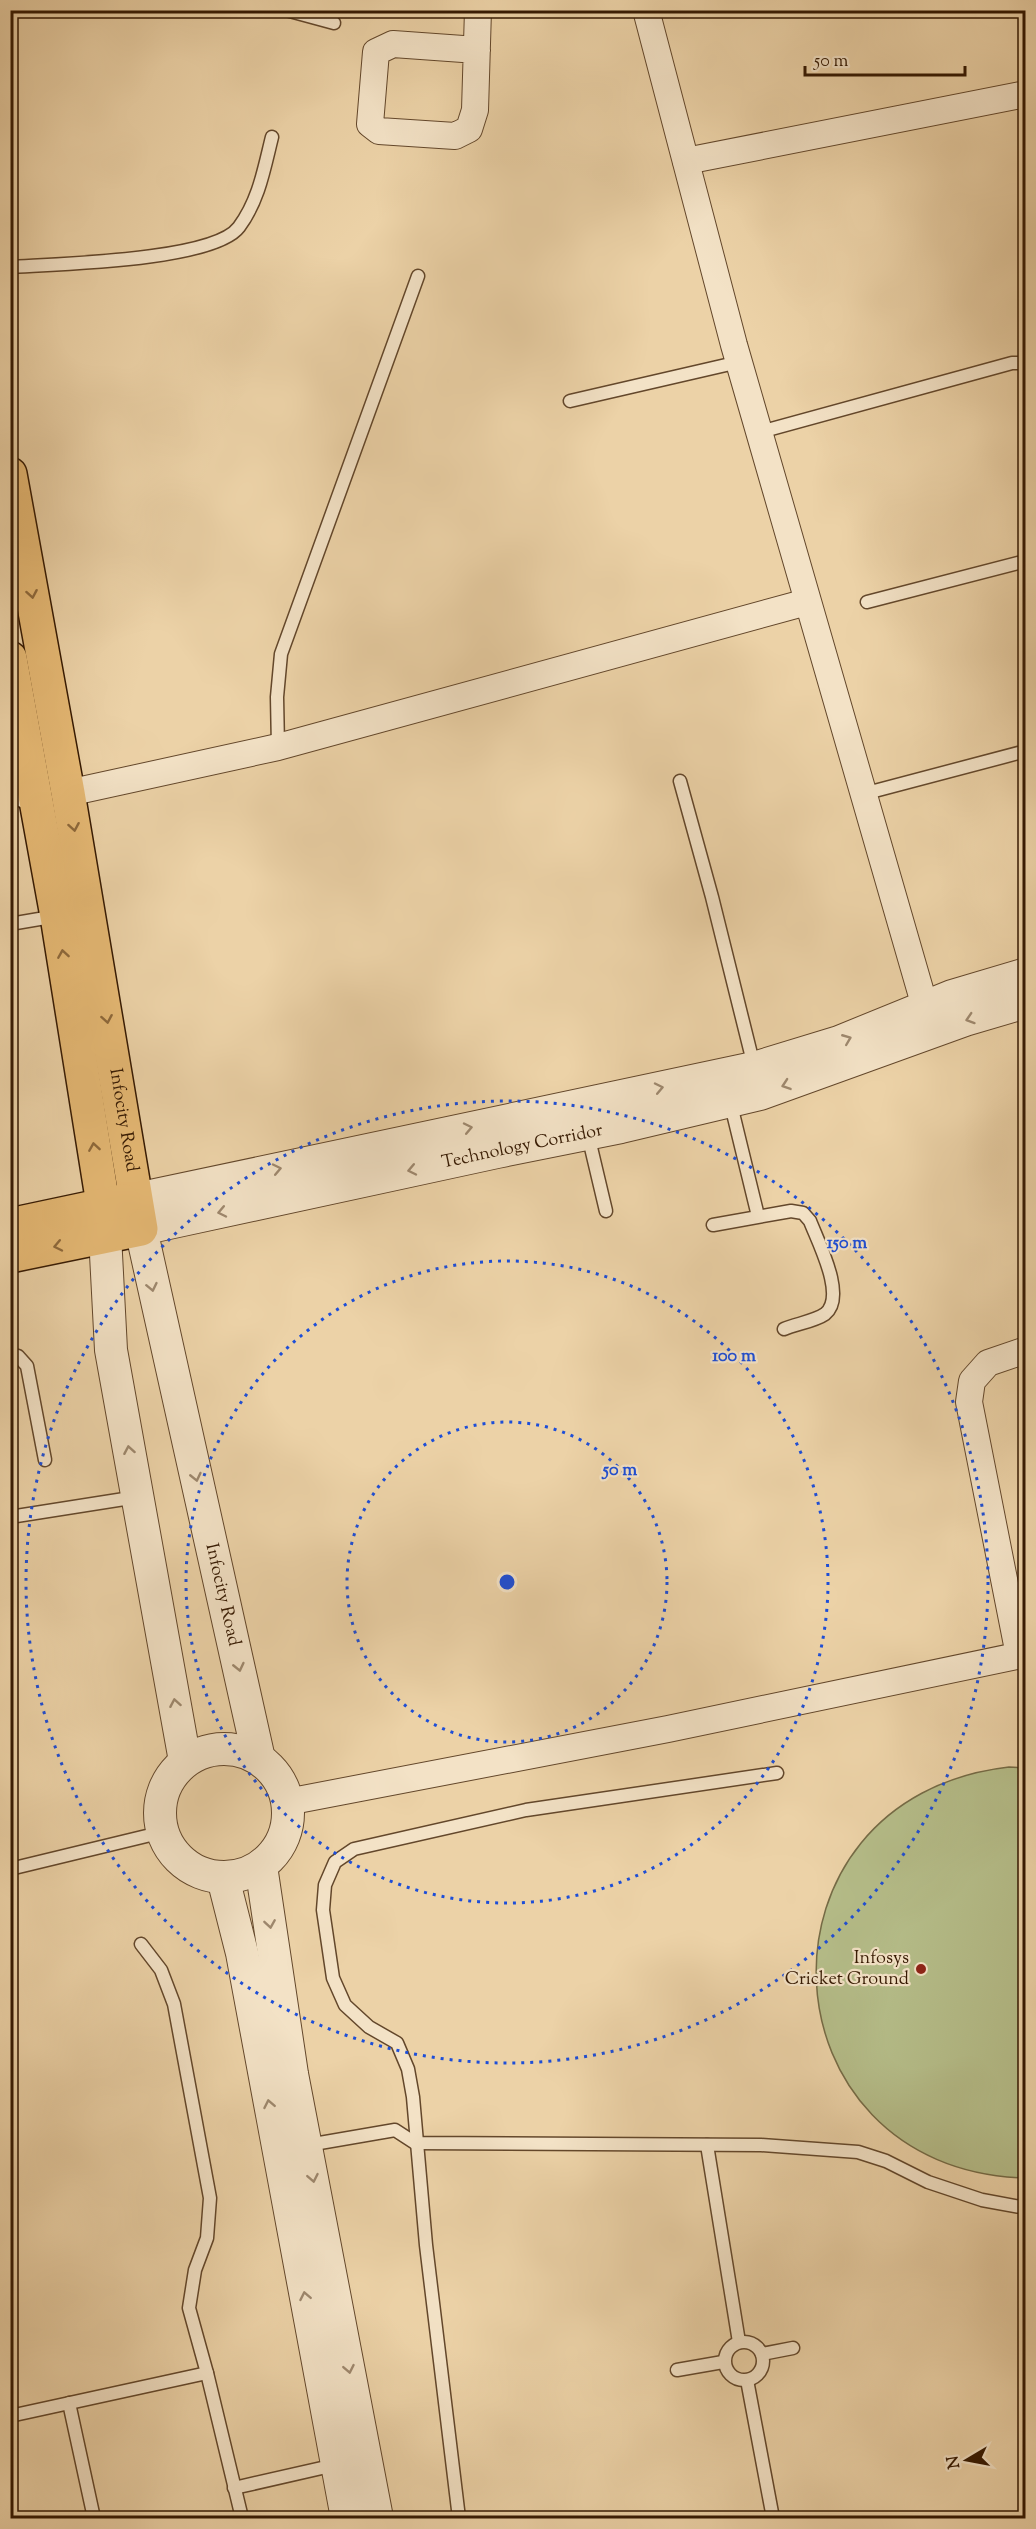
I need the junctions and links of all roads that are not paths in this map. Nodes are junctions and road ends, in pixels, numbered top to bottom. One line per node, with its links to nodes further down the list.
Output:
1 (286, 10): 4 (lane)
2 (478, 10): 5 (street)
3 (652, 12): 8 (street)
4 (334, 23)
5 (477, 50): 5 (street)
6 (1026, 94): 8 (street)
7 (272, 137): 9 (lane)
8 (686, 161): 11 (street)
9 (10, 267)
10 (418, 276): 20 (lane)
11 (739, 362): 13 (lane); 14 (street)
12 (1026, 363): 14 (lane)
13 (570, 401)
14 (760, 432): 17 (street)
15 (10, 474): 23 (main road, Infocity Road, one-way to 23)
16 (1026, 561): 18 (lane)
17 (807, 602): 20 (street); 24 (street)
18 (867, 602)
19 (10, 658): 25 (main road, Infocity Road)
20 (278, 747): 23 (street)
21 (1026, 751): 24 (lane)
22 (680, 782): 31 (lane)
23 (68, 793): 35 (main road, Infocity Road, one-way to 35)
24 (863, 794): 30 (street)
25 (24, 802): 26 (main road, Infocity Road)
26 (57, 916): 27 (lane); 37 (main road, Infocity Road, one-way to 26)
27 (10, 924)
28 (1026, 974): 30 (street)
29 (1026, 1002): 30 (street, Technology Corridor, one-way to 30)
30 (929, 1019): 31 (street, one-way to 30); 32 (street, Technology Corridor, one-way to 32)
31 (754, 1068): 35 (street, one-way to 31)
32 (730, 1101): 33 (street, Technology Corridor); 36 (lane)
33 (588, 1134): 34 (lane); 35 (street, Technology Corridor, one-way to 35)
34 (606, 1211)
35 (139, 1214): 37 (main road); 48 (street, Infocity Road, one-way to 48)
36 (758, 1216): 39 (lane); 41 (lane)
37 (104, 1220): 38 (main road); 40 (main road, one-way to 40); 45 (street, Infocity Road, one-way to 37)
38 (10, 1225)
39 (713, 1226)
40 (10, 1256)
41 (784, 1329)
42 (1026, 1350): 47 (street)
43 (10, 1354): 44 (lane)
44 (45, 1460)
45 (138, 1497): 46 (lane); 49 (street, Infocity Road, one-way to 45)
46 (10, 1517)
47 (1022, 1654): 51 (street)
48 (259, 1759): 49 (street); 51 (street)
49 (185, 1761): 52 (street)
50 (777, 1773): 57 (lane)
51 (287, 1802): 53 (street)
52 (163, 1832): 54 (lane); 55 (street)
53 (261, 1866): 55 (street); 58 (street, one-way to 58)
54 (10, 1869)
55 (224, 1878): 70 (street, one-way to 55)
56 (141, 1944): 66 (lane)
57 (415, 2143): 58 (lane); 59 (lane); 76 (lane)
58 (306, 2145): 75 (street, one-way to 75)
59 (707, 2145): 60 (lane); 61 (lane)
60 (1026, 2208)
61 (739, 2342): 63 (lane); 64 (lane)
62 (794, 2348): 63 (lane)
63 (762, 2354): 67 (lane)
64 (723, 2362): 65 (lane); 67 (lane)
65 (677, 2370)
66 (207, 2373): 68 (lane); 71 (lane)
67 (747, 2380): 77 (lane)
68 (69, 2403): 69 (lane); 72 (lane)
69 (10, 2416)
70 (337, 2464): 71 (lane); 74 (street)
71 (234, 2488): 73 (lane)
72 (94, 2518)
73 (242, 2518)
74 (347, 2518)
75 (377, 2518)
76 (459, 2518)
77 (773, 2518)

